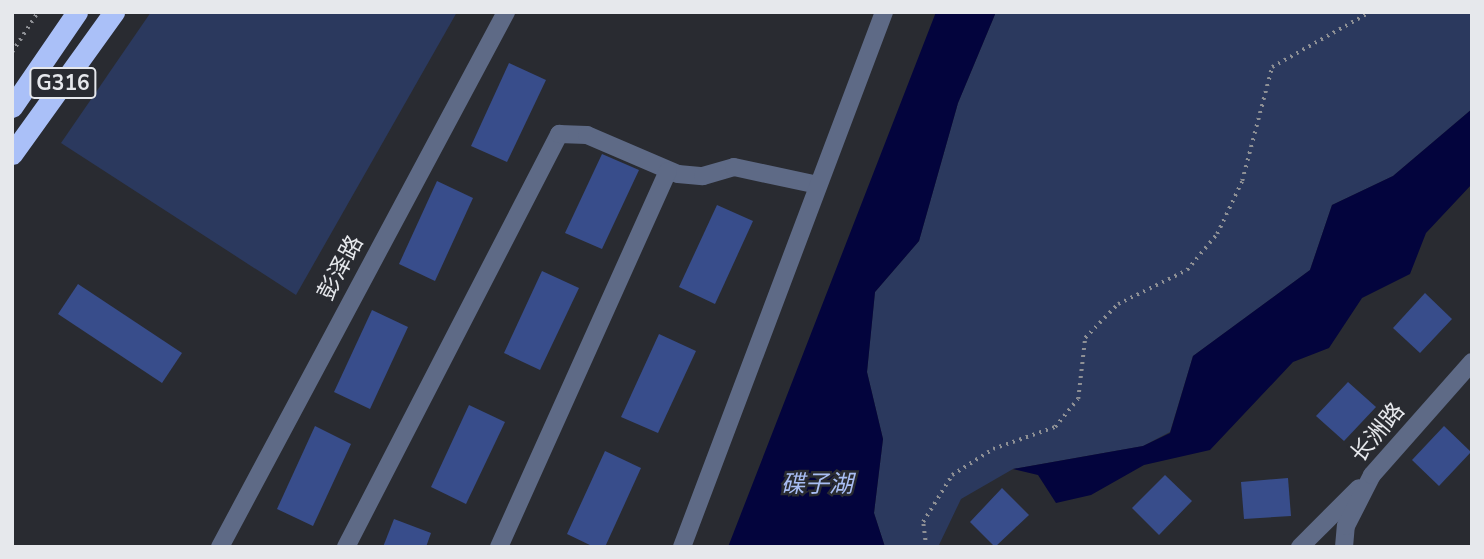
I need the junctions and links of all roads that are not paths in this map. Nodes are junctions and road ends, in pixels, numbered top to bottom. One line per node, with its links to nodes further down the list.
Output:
1 (77, 12): 5 (highway, G316)
2 (114, 12): 6 (highway, G316)
3 (506, 12): 11 (street, 彭泽路)
4 (884, 12): 8 (street)
5 (12, 107)
6 (12, 154)
7 (668, 172): 8 (street); 12 (street); 13 (street)
8 (818, 186): 14 (street)
9 (1472, 362): 10 (street, 长洲路)
10 (1372, 475): 15 (street); 16 (street, 长洲路)
11 (220, 547)
12 (346, 547)
13 (499, 547)
14 (682, 547)
15 (1300, 547)
16 (1344, 547)

